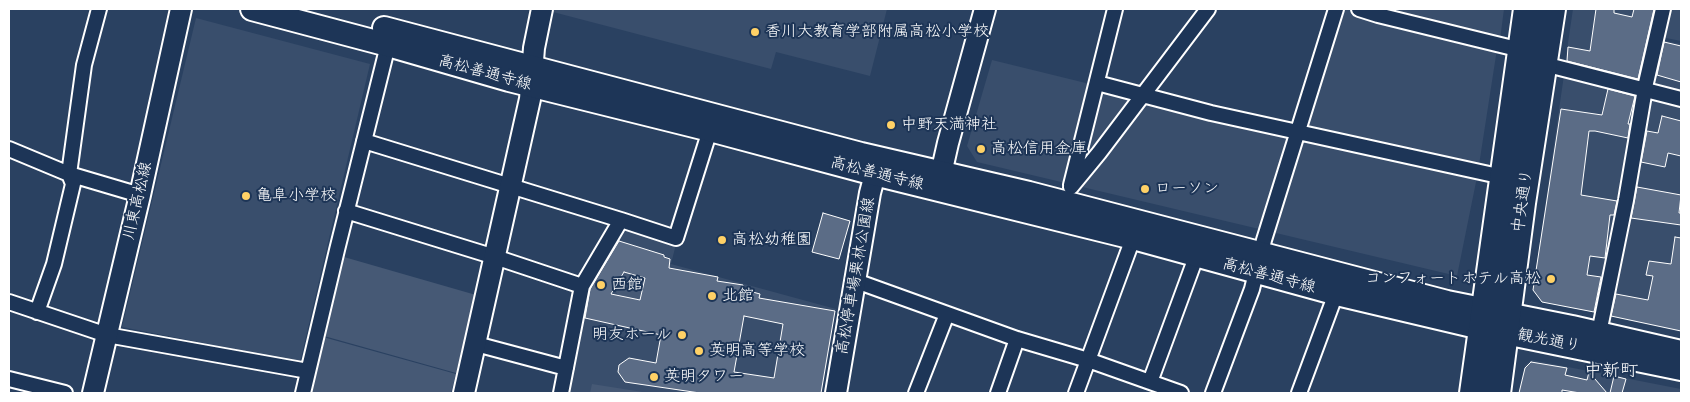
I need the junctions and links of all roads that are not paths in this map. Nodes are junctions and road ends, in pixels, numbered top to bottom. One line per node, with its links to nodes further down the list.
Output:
1 (99, 9): 28 (street)
2 (181, 9): 32 (main road, 川東高松線)
3 (252, 9): 15 (main road, 高松善通寺線)
4 (308, 9): 18 (main road, 高松善通寺線)
5 (542, 9): 18 (main road)
6 (985, 9): 30 (main road)
7 (1115, 9): 19 (street)
8 (1208, 9): 21 (street)
9 (1336, 9): 24 (street)
10 (1359, 9): 14 (street)
11 (1527, 9): 16 (highway, 中央通り)
12 (1552, 9): 17 (highway, 中央通り)
13 (1663, 9): 20 (street)
14 (1379, 12): 16 (street)
15 (388, 45): 18 (main road, 高松善通寺線); 25 (street)
16 (1521, 50): 29 (highway, 中央通り)
17 (1544, 64): 20 (street); 46 (highway, 中央通り)
18 (531, 76): 23 (main road, 高松善通寺線); 27 (main road, 高松善通寺線); 31 (main road)
19 (1097, 83): 21 (street); 33 (street)
20 (1645, 90): 22 (street); 47 (street)
21 (1144, 95): 24 (street); 33 (street)
22 (1681, 99)
23 (710, 130): 27 (main road, 高松善通寺線); 35 (street)
24 (1297, 131): 29 (street); 39 (street)
25 (364, 141): 31 (street); 34 (street)
26 (10, 152): 28 (street)
27 (876, 166): 30 (main road, 高松善通寺線); 40 (main road, 高松停車場栗林公園線)
28 (69, 174): 32 (street); 44 (street)
29 (1503, 177): 46 (highway, 中央通り)
30 (939, 180): 33 (main road, 高松善通寺線)
31 (509, 185): 35 (street); 38 (main road)
32 (140, 195): 48 (main road, 川東高松線)
33 (1066, 204): 36 (main road, 高松善通寺線)
34 (346, 212): 38 (street); 55 (street)
35 (622, 220): 42 (street)
36 (1136, 230): 37 (main road, 高松善通寺線); 52 (street)
37 (1200, 248): 39 (main road, 高松善通寺線); 57 (street)
38 (495, 257): 42 (street); 50 (main road)
39 (1258, 263): 41 (main road, 高松善通寺線); 68 (street)
40 (856, 281): 45 (street); 63 (main road, 高松停車場栗林公園線)
41 (1339, 285): 46 (main road, 高松善通寺線); 69 (street)
42 (582, 286): 53 (street)
43 (9, 302): 44 (street)
44 (37, 312): 48 (street)
45 (947, 314): 49 (street); 64 (street)
46 (1494, 321): 47 (main road, 観光通り); 54 (main road, 観光通り); 70 (highway, 中央通り); 71 (highway, 中央通り)
47 (1599, 333): 51 (main road, 観光通り)
48 (107, 335): 55 (street); 59 (main road, 川東高松線)
49 (1017, 339): 52 (street); 65 (street)
50 (476, 344): 53 (street); 61 (main road)
51 (1681, 352)
52 (1088, 360): 57 (street); 66 (street)
53 (566, 368): 62 (street)
54 (1681, 369)
55 (308, 371): 60 (street)
56 (9, 379): 58 (street)
57 (1150, 382): 67 (street)
58 (65, 393)
59 (93, 393)
60 (303, 393)
61 (464, 393)
62 (561, 393)
63 (836, 393)
64 (916, 393)
65 (998, 393)
66 (1076, 393)
67 (1181, 393)
68 (1213, 393)
69 (1299, 393)
70 (1473, 393)
71 (1497, 393)

